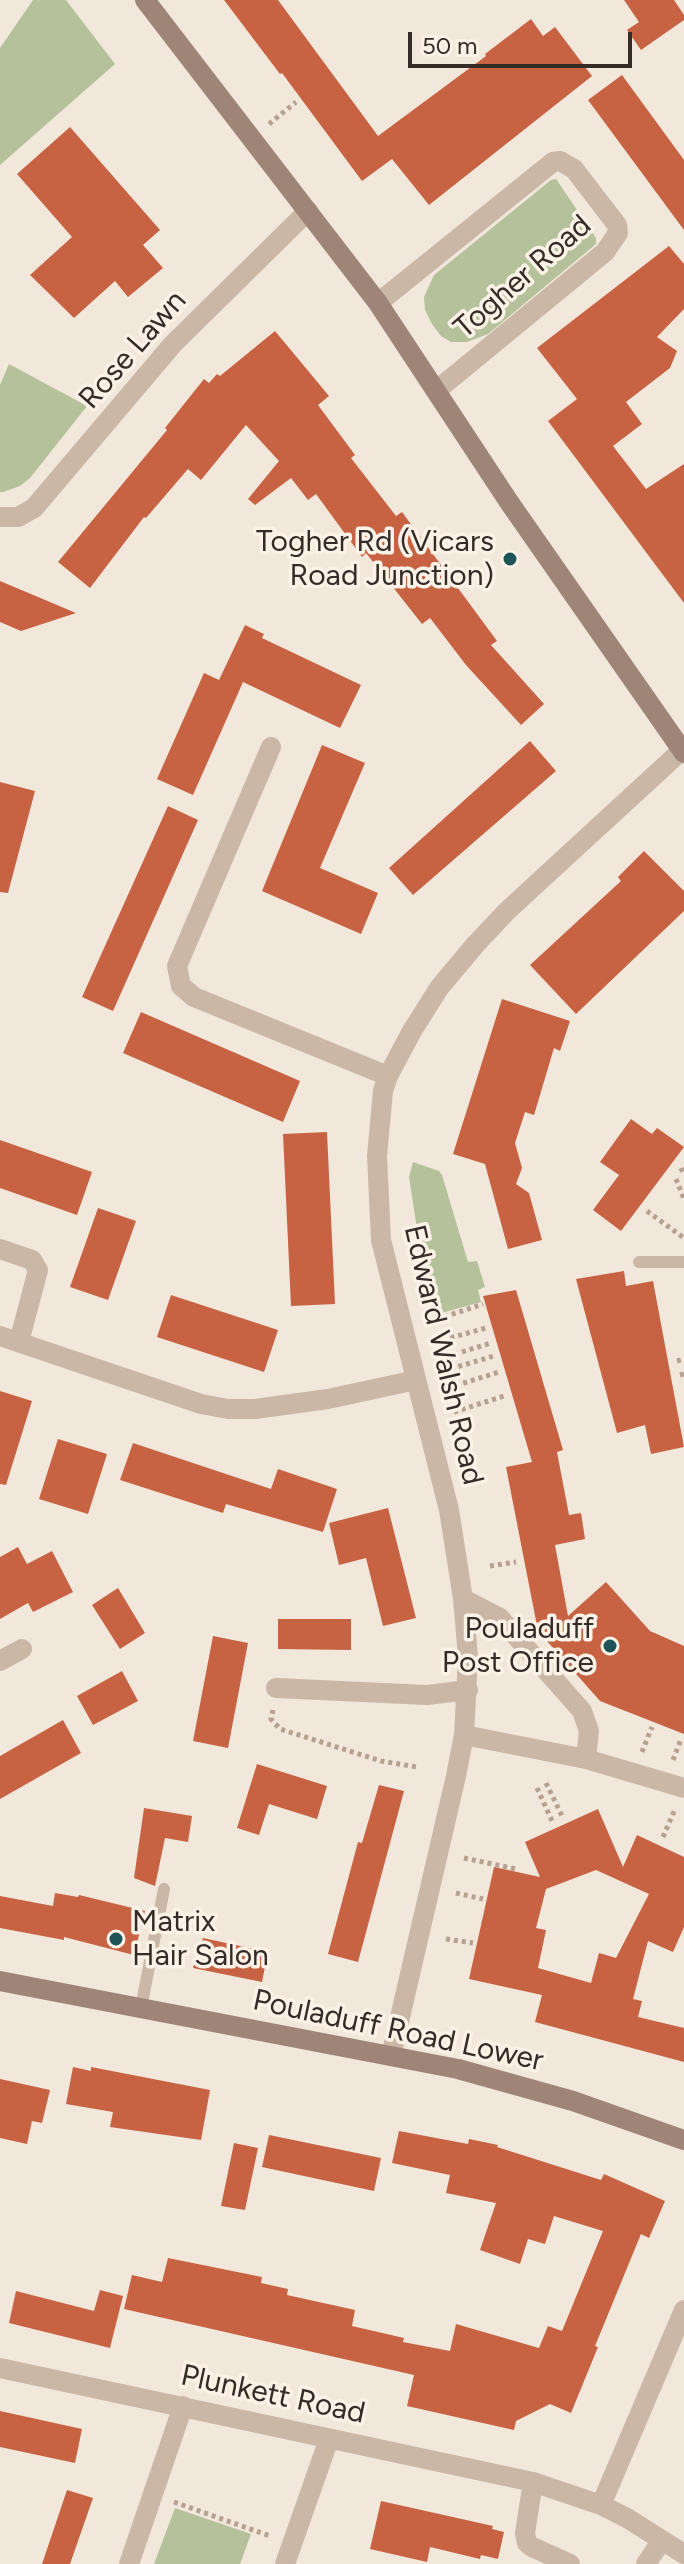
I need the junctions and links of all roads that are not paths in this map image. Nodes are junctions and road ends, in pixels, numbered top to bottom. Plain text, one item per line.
1 (145, 0) edge
2 (308, 211) junction
3 (378, 303) junction
4 (437, 390) junction
5 (0, 517) edge
6 (271, 747) dead end
7 (683, 752) edge
8 (388, 1076) junction
9 (0, 1249) edge
10 (639, 1262) dead end
11 (684, 1262) edge
12 (10, 1339) edge
13 (416, 1380) junction
14 (463, 1599) junction
15 (22, 1649) dead end
16 (0, 1661) edge
17 (276, 1688) dead end
18 (468, 1690) junction
19 (464, 1735) junction
20 (586, 1759) junction
21 (681, 1795) edge
22 (164, 1889) dead end
23 (0, 1981) edge
24 (141, 2008) junction
25 (391, 2056) junction
26 (684, 2140) edge
27 (684, 2310) edge
28 (0, 2368) edge
29 (183, 2406) junction
30 (329, 2439) junction
31 (533, 2482) junction
32 (601, 2505) junction
33 (662, 2540) junction
34 (684, 2554) edge
35 (129, 2564) edge
36 (285, 2564) edge
37 (570, 2564) edge
38 (646, 2564) edge

1 - 2 street
2 - 3 street
2 - 5 street, Rose Lawn
3 - 4 street
3 - 4 street, Togher Road
4 - 7 street
6 - 8 street
7 - 8 street, Edward Walsh Road
8 - 13 street, Edward Walsh Road
9 - 12 street
10 - 11 lane
12 - 13 street
13 - 14 street, Edward Walsh Road
14 - 18 street, Edward Walsh Road
14 - 20 street
15 - 16 street
17 - 18 street
18 - 19 street, Edward Walsh Road
19 - 20 street
19 - 25 street, Edward Walsh Road
20 - 21 street
22 - 24 lane
23 - 24 street, Pouladuff Road Lower
24 - 25 street, Pouladuff Road Lower
25 - 26 street, Pouladuff Road Lower
27 - 32 street
28 - 29 street, Plunkett Road
29 - 30 street, Plunkett Road
29 - 35 street
30 - 31 street, Plunkett Road
30 - 36 street
31 - 32 street, Plunkett Road
31 - 37 street
32 - 33 street, Plunkett Road
33 - 34 street, Plunkett Road
33 - 38 street

